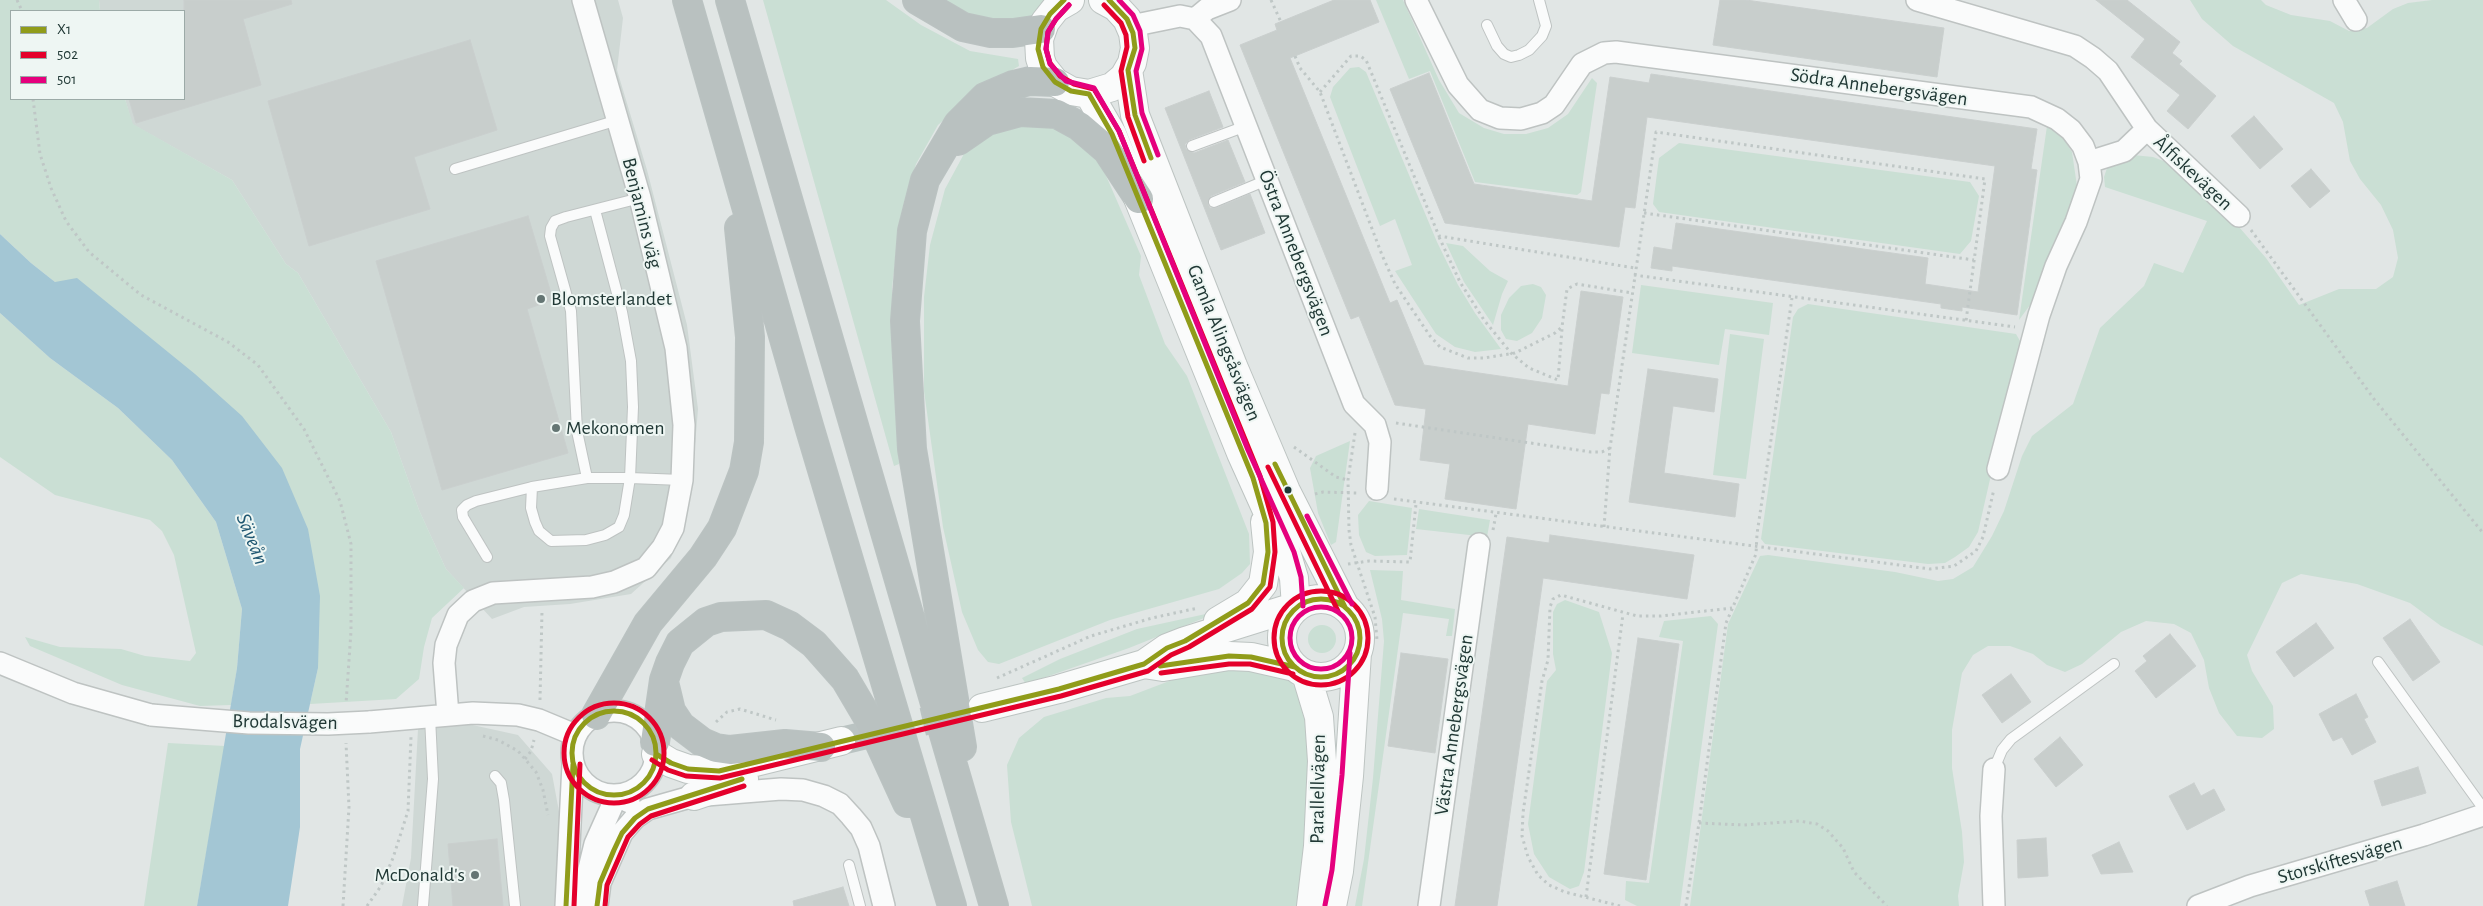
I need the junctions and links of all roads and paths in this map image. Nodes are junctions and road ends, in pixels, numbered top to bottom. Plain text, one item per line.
1 (583, 0) edge
2 (687, 0) edge
3 (730, 0) edge
4 (917, 0) edge
5 (1230, 0) edge
6 (1272, 0) edge
7 (1416, 0) edge
8 (1539, 0) edge
9 (1917, 0) edge
10 (2344, 0) edge
11 (1066, 1) edge
12 (1107, 1) edge
13 (1196, 19) junction
14 (2356, 20) dead end
15 (1281, 22) dead end
16 (1487, 25) dead end
17 (1131, 26) junction
18 (1041, 29) junction
19 (1295, 56) dead end
20 (1128, 70) junction
21 (1055, 82) junction
22 (1320, 92) junction
23 (1089, 94) junction
24 (33, 100) edge
25 (618, 120) junction
26 (1246, 126) junction
27 (2147, 129) junction
28 (945, 145) junction
29 (1192, 146) dead end
30 (732, 157) junction
31 (2089, 162) junction
32 (455, 169) dead end
33 (1267, 180) junction
34 (640, 198) junction
35 (1139, 199) junction
36 (1214, 202) dead end
37 (594, 210) junction
38 (1644, 214) junction
39 (2238, 216) joint
40 (1438, 236) junction
41 (1974, 260) junction
42 (1635, 268) junction
43 (1634, 275) junction
44 (1632, 292) junction
45 (1792, 298) junction
46 (1966, 320) junction
47 (1562, 327) junction
48 (2036, 330) junction
49 (1511, 353) junction
50 (1359, 409) junction
51 (1375, 425) junction
52 (1610, 448) junction
53 (1998, 469) joint
54 (588, 478) junction
55 (630, 478) junction
56 (1253, 478) junction
57 (682, 480) junction
58 (532, 487) junction
59 (1347, 492) junction
60 (1378, 494) junction
61 (1309, 495) dead end
62 (1416, 504) junction
63 (1496, 514) junction
64 (1604, 527) junction
65 (2483, 533) edge
66 (1486, 537) joint
67 (1756, 548) junction
68 (487, 557) dead end
69 (542, 590) junction
70 (1207, 606) dead end
71 (1345, 606) junction
72 (1732, 608) junction
73 (1294, 609) junction
74 (1624, 614) junction
75 (1185, 641) junction
76 (1357, 654) junction
77 (2378, 662) dead end
78 (0, 663) edge
79 (1144, 664) junction
80 (2114, 664) dead end
81 (1300, 671) junction
82 (664, 680) junction
83 (992, 680) dead end
84 (982, 708) tunnel mouth
85 (346, 710) dead end
86 (596, 715) junction
87 (539, 720) junction
88 (436, 722) junction
89 (575, 735) junction
90 (346, 736) dead end
91 (482, 736) dead end
92 (831, 744) junction
93 (655, 748) junction
94 (525, 759) junction
95 (573, 764) junction
96 (1994, 769) joint
97 (495, 776) dead end
98 (617, 796) junction
99 (694, 796) junction
100 (2483, 808) edge
101 (648, 809) junction
102 (2483, 815) edge
103 (548, 820) dead end
104 (1699, 823) junction
105 (975, 841) junction
106 (848, 865) dead end
107 (949, 896) edge
108 (1586, 897) junction
109 (343, 906) edge
110 (367, 906) edge
111 (423, 906) edge
112 (515, 906) edge
113 (566, 906) edge
114 (580, 906) edge
115 (597, 906) edge
116 (860, 906) edge
117 (884, 906) edge
118 (994, 906) edge
119 (1311, 906) edge
120 (1332, 906) edge
121 (1429, 906) edge
122 (1620, 906) edge
123 (1686, 906) edge
124 (1887, 906) edge
125 (1994, 906) edge
126 (2198, 906) edge

1 - 25 street, Benjamins väg
2 - 30 highway
3 - 105 highway
4 - 18 highway
5 - 13 street
6 - 15 path
7 - 31 street, Södra Annebergsvägen
8 - 16 lane
9 - 27 street, Ålfiskevägen
10 - 14 street
11 - 18 street
12 - 17 street
13 - 17 street
13 - 26 street, Östra Annebergsvägen
17 - 20 street
18 - 21 street
19 - 22 path
20 - 23 street
20 - 71 street, Gamla Alingsåsvägen
21 - 23 street
21 - 28 highway
22 - 40 path
22 - 49 path
23 - 35 street, Gamla Alingsåsvägen
24 - 85 path
25 - 32 lane
25 - 34 street, Benjamins väg
26 - 29 lane
26 - 33 street, Östra Annebergsvägen
27 - 31 street, Ålfiskevägen
27 - 39 street, Ålfiskevägen
28 - 35 highway
28 - 105 highway
30 - 86 highway
30 - 107 highway
31 - 48 street, Södra Annebergsvägen
33 - 36 lane
33 - 50 street, Östra Annebergsvägen
34 - 37 lane
34 - 57 street, Benjamins väg
35 - 56 street, Gamla Alingsåsvägen
37 - 54 lane
37 - 55 lane
38 - 41 path
38 - 41 path
38 - 42 path
39 - 65 path
40 - 42 path
40 - 49 path
41 - 46 path
42 - 43 path
43 - 44 path
43 - 45 path
44 - 47 path
44 - 52 path
45 - 46 path
45 - 67 path
46 - 48 path
47 - 49 path
47 - 49 path
48 - 53 street, Södra Annebergsvägen
50 - 51 street, Östra Annebergsvägen
50 - 59 path
51 - 52 path
51 - 60 street
52 - 64 path
53 - 67 path
54 - 55 lane
54 - 58 lane
55 - 57 lane
55 - 58 lane
56 - 73 street, Gamla Alingsåsvägen
56 - 75 street
57 - 69 street, Benjamins väg
58 - 68 lane
59 - 60 path
59 - 61 path
59 - 62 path
60 - 62 path
62 - 63 path
63 - 64 path
63 - 66 path
64 - 67 path
66 - 121 street, Västra Annebergsvägen
67 - 72 path
69 - 87 path
69 - 88 street, Benjamins väg
70 - 83 path
71 - 73 street
71 - 76 street
72 - 74 path
72 - 104 path
73 - 75 street
73 - 81 street
74 - 108 path
74 - 108 path
75 - 79 street
76 - 81 street
76 - 120 street, Parallellvägen
77 - 100 lane
78 - 88 street, Brodalsvägen, bridge
79 - 81 street
79 - 84 street
80 - 96 lane
81 - 119 street, Parallellvägen
82 - 92 highway
82 - 93 highway
82 - 107 highway
86 - 89 street
86 - 93 street
87 - 88 street, Brodalsvägen
87 - 89 street, Brodalsvägen
87 - 94 path
88 - 110 path
88 - 111 lane
89 - 95 street
90 - 109 path
91 - 94 path
92 - 93 street
92 - 99 street
93 - 98 street
94 - 103 path
95 - 98 street
95 - 113 street
96 - 125 street
97 - 112 lane
98 - 101 street
98 - 114 street
99 - 101 street
99 - 117 street
101 - 115 street
102 - 126 street, Storskiftesvägen
104 - 123 path
104 - 124 path
105 - 118 highway
106 - 116 lane
108 - 122 path

